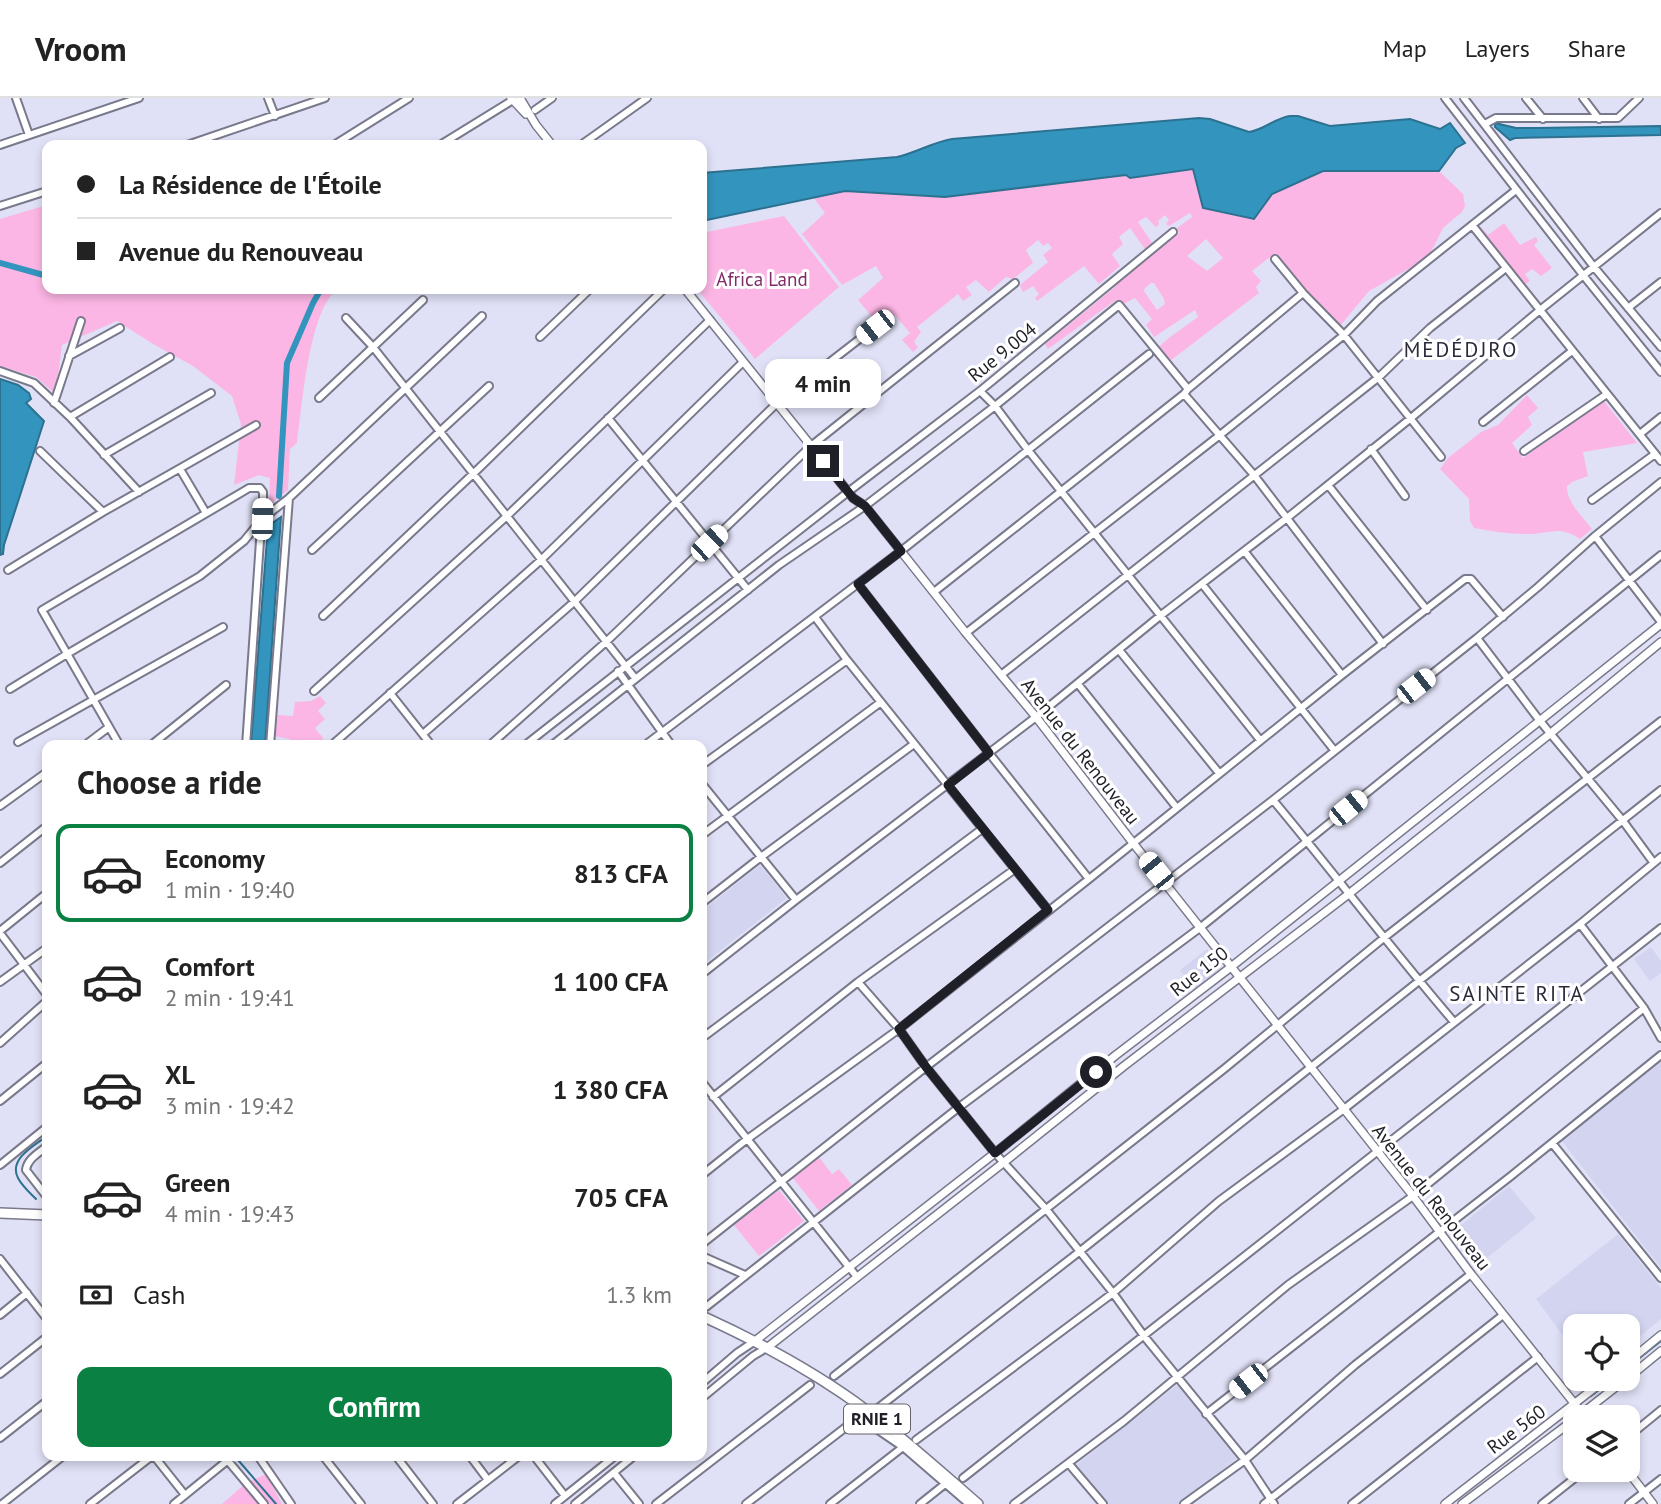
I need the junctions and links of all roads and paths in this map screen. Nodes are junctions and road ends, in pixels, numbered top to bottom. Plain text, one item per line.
1 (16, 98) edge
2 (139, 98) edge
3 (268, 98) edge
4 (325, 98) edge
5 (409, 98) edge
6 (552, 98) edge
7 (647, 98) edge
8 (1445, 98) edge
9 (1464, 98) edge
10 (1526, 98) edge
11 (1583, 98) edge
12 (1639, 98) edge
13 (515, 99) edge
14 (534, 110) dead end
15 (275, 116) junction
16 (1543, 119) junction
17 (1599, 119) junction
18 (1485, 124) junction
19 (29, 135) junction
20 (202, 140) edge
21 (342, 140) edge
22 (448, 140) edge
23 (548, 140) edge
24 (588, 140) edge
25 (0, 145) edge
26 (1516, 190) junction
27 (42, 193) edge
28 (0, 206) edge
29 (1661, 213) edge
30 (1472, 225) junction
31 (1173, 232) dead end
32 (1275, 259) dead end
33 (1594, 267) junction
34 (1506, 268) junction
35 (1583, 275) junction
36 (1661, 282) edge
37 (1015, 283) dead end
38 (1303, 293) junction
39 (585, 294) edge
40 (659, 294) edge
41 (689, 294) edge
42 (423, 300) dead end
43 (1628, 308) junction
44 (1540, 310) junction
45 (482, 316) dead end
46 (346, 318) dead end
47 (710, 320) junction
48 (80, 321) dead end
49 (875, 327) dead end
50 (120, 328) dead end
51 (1344, 335) junction
52 (540, 337) dead end
53 (373, 347) junction
54 (1661, 347) edge
55 (1572, 351) junction
56 (1149, 354) dead end
57 (69, 356) junction
58 (170, 357) dead end
59 (743, 362) junction
60 (0, 371) edge
61 (1661, 372) edge
62 (1378, 377) junction
63 (489, 386) dead end
64 (406, 388) junction
65 (980, 391) junction
66 (1186, 392) junction
67 (211, 393) dead end
68 (1607, 394) junction
69 (319, 398) dead end
70 (54, 403) junction
71 (777, 404) junction
72 (995, 405) junction
73 (70, 416) junction
74 (1661, 417) edge
75 (608, 418) junction
76 (1411, 418) junction
77 (1483, 422) dead end
78 (256, 425) dead end
79 (440, 431) junction
80 (1640, 434) junction
81 (1220, 435) junction
82 (811, 446) junction
83 (1371, 449) junction
84 (1028, 450) junction
85 (40, 451) dead end
86 (1524, 451) dead end
87 (1655, 454) junction
88 (104, 455) junction
89 (1441, 457) dead end
90 (643, 460) junction
91 (1661, 461) edge
92 (180, 469) junction
93 (474, 474) junction
94 (1254, 475) junction
95 (1661, 482) edge
96 (1328, 485) junction
97 (139, 492) junction
98 (1062, 492) junction
99 (851, 495) junction
100 (1405, 496) dead end
101 (289, 498) junction
102 (1592, 500) dead end
103 (675, 501) junction
104 (865, 506) junction
105 (103, 512) junction
106 (206, 513) junction
107 (507, 516) junction
108 (1287, 518) junction
109 (262, 519) junction
110 (1094, 533) junction
111 (1595, 536) junction
112 (709, 543) junction
113 (312, 550) dead end
114 (901, 551) junction
115 (1245, 552) junction
116 (1661, 555) edge
117 (541, 559) junction
118 (8, 570) dead end
119 (1128, 576) junction
120 (738, 577) junction
121 (1630, 580) junction
122 (858, 584) junction
123 (1202, 584) junction
124 (748, 590) junction
125 (934, 592) junction
126 (575, 601) junction
127 (1427, 610) junction
128 (323, 616) dead end
129 (1160, 616) junction
130 (815, 617) junction
131 (1503, 617) junction
132 (1661, 623) edge
133 (223, 627) dead end
134 (966, 634) junction
135 (1477, 638) junction
136 (607, 641) junction
137 (1661, 642) edge
138 (1383, 643) junction
139 (1119, 650) junction
140 (67, 654) junction
141 (847, 660) junction
142 (625, 666) junction
143 (618, 671) junction
144 (1342, 674) junction
145 (1001, 675) junction
146 (635, 678) junction
147 (1508, 678) junction
148 (628, 684) junction
149 (1078, 684) junction
150 (226, 685) dead end
151 (10, 689) dead end
152 (314, 691) dead end
153 (390, 693) junction
154 (93, 699) junction
155 (881, 702) junction
156 (1301, 707) junction
157 (1036, 717) junction
158 (1540, 721) junction
159 (1661, 721) edge
160 (109, 727) junction
161 (662, 732) junction
162 (1551, 733) junction
163 (423, 734) junction
164 (91, 740) edge
165 (117, 740) edge
166 (157, 740) edge
167 (246, 740) edge
168 (270, 740) edge
169 (337, 740) edge
170 (428, 740) edge
171 (496, 740) edge
172 (532, 740) edge
173 (558, 740) edge
174 (652, 740) edge
175 (668, 740) edge
176 (1260, 740) junction
177 (18, 742) dead end
178 (914, 744) junction
179 (1334, 750) junction
180 (989, 753) junction
181 (707, 761) edge
182 (1219, 773) junction
183 (42, 776) edge
184 (1587, 778) junction
185 (948, 785) junction
186 (707, 790) edge
187 (1661, 790) edge
188 (1273, 800) junction
189 (0, 806) edge
190 (1177, 808) junction
191 (727, 815) junction
192 (1623, 821) junction
193 (982, 829) junction
194 (42, 830) edge
195 (707, 831) edge
196 (1308, 841) junction
197 (1133, 843) junction
198 (761, 857) junction
199 (1661, 857) edge
200 (1654, 862) junction
201 (0, 863) edge
202 (1015, 869) junction
203 (1089, 878) junction
204 (1339, 881) junction
205 (1166, 883) junction
206 (1350, 893) junction
207 (42, 897) edge
208 (707, 899) edge
209 (796, 900) junction
210 (1048, 910) junction
211 (1580, 923) junction
212 (1201, 927) junction
213 (1658, 930) edge
214 (0, 932) edge
215 (1385, 937) junction
216 (1661, 940) edge
217 (42, 952) edge
218 (25, 966) junction
219 (1231, 967) junction
220 (1612, 967) junction
221 (707, 970) edge
222 (1239, 977) junction
223 (1419, 981) junction
224 (0, 982) edge
225 (858, 982) junction
226 (42, 988) edge
227 (42, 1006) edge
228 (1644, 1008) junction
229 (1454, 1022) junction
230 (1278, 1025) junction
231 (899, 1029) junction
232 (707, 1034) edge
233 (1661, 1038) edge
234 (0, 1042) edge
235 (1116, 1055) junction
236 (1661, 1055) edge
237 (1124, 1066) junction
238 (42, 1067) edge
239 (926, 1067) junction
240 (1310, 1067) junction
241 (707, 1089) edge
242 (713, 1097) junction
243 (0, 1101) edge
244 (958, 1108) junction
245 (1344, 1109) junction
246 (42, 1131) edge
247 (746, 1140) junction
248 (1552, 1143) junction
249 (42, 1150) edge
250 (1378, 1152) junction
251 (995, 1153) junction
252 (1003, 1163) junction
253 (0, 1165) edge
254 (707, 1169) edge
255 (780, 1182) junction
256 (42, 1191) edge
257 (1413, 1195) junction
258 (1046, 1209) junction
259 (0, 1213) edge
260 (42, 1214) edge
261 (813, 1223) junction
262 (1440, 1231) junction
263 (707, 1240) edge
264 (1079, 1252) junction
265 (707, 1258) edge
266 (0, 1259) edge
267 (849, 1268) junction
268 (1471, 1274) junction
269 (745, 1275) junction
270 (857, 1278) junction
271 (1661, 1278) edge
272 (27, 1293) junction
273 (1113, 1293) junction
274 (707, 1308) edge
275 (42, 1312) edge
276 (707, 1313) edge
277 (0, 1315) edge
278 (1503, 1315) junction
279 (1661, 1335) edge
280 (1144, 1336) junction
281 (42, 1341) edge
282 (755, 1341) junction
283 (768, 1347) junction
284 (1661, 1351) edge
285 (1640, 1352) edge
286 (1538, 1357) junction
287 (1640, 1368) edge
288 (0, 1374) edge
289 (834, 1376) dead end
290 (1178, 1377) junction
291 (707, 1379) edge
292 (810, 1385) dead end
293 (1591, 1391) edge
294 (1611, 1391) edge
295 (707, 1394) edge
296 (1575, 1404) junction
297 (42, 1405) edge
298 (1594, 1405) edge
299 (878, 1408) dead end
300 (1661, 1410) edge
301 (1206, 1414) junction
302 (1640, 1427) edge
303 (1563, 1430) edge
304 (0, 1438) edge
305 (916, 1440) dead end
306 (903, 1447) junction
307 (1245, 1460) junction
308 (57, 1461) edge
309 (146, 1461) edge
310 (157, 1461) edge
311 (223, 1461) edge
312 (231, 1461) edge
313 (261, 1461) edge
314 (327, 1461) edge
315 (400, 1461) edge
316 (474, 1461) edge
317 (513, 1461) edge
318 (538, 1461) edge
319 (609, 1461) edge
320 (628, 1461) edge
321 (1069, 1464) junction
322 (614, 1473) junction
323 (963, 1478) dead end
324 (1661, 1479) edge
325 (488, 1480) junction
326 (1570, 1482) edge
327 (1635, 1482) edge
328 (945, 1484) junction
329 (1644, 1493) junction
330 (185, 1495) junction
331 (1456, 1495) junction
332 (565, 1496) junction
333 (1273, 1501) edge
334 (2, 1504) edge
335 (90, 1504) edge
336 (174, 1504) edge
337 (264, 1504) edge
338 (291, 1504) edge
339 (361, 1504) edge
340 (433, 1504) edge
341 (457, 1504) edge
342 (555, 1504) edge
343 (575, 1504) edge
344 (639, 1504) edge
345 (656, 1504) edge
346 (746, 1504) edge
347 (830, 1504) edge
348 (920, 1504) edge
349 (969, 1504) edge
350 (978, 1504) edge
351 (1014, 1504) edge
352 (1102, 1504) edge
353 (1184, 1504) edge
354 (1264, 1504) edge
355 (1352, 1504) edge
356 (1445, 1504) edge
357 (1463, 1504) edge
358 (1542, 1504) edge
359 (1629, 1504) edge
360 (1653, 1504) edge

1 - 19 street
2 - 19 street
3 - 15 street
4 - 15 street
5 - 21 street
6 - 14 street
7 - 24 street
8 - 26 street
9 - 18 street
10 - 16 street
11 - 17 street
12 - 17 street
13 - 22 street
13 - 23 main road
15 - 20 street
16 - 17 street
16 - 18 street
18 - 33 street
19 - 25 street
26 - 30 street
26 - 35 street
27 - 28 street
29 - 33 street
30 - 34 street
30 - 51 street
31 - 65 street, Rue 9.004
32 - 38 street
33 - 35 street
33 - 43 street
34 - 44 street
34 - 62 street
35 - 44 street
35 - 61 street
36 - 43 street
37 - 82 street
38 - 51 street
38 - 66 street
39 - 52 street
40 - 93 street
41 - 47 main road, Avenue du Renouveau
42 - 53 street
43 - 54 street
44 - 55 street
44 - 76 street
45 - 64 street
46 - 53 street
47 - 59 main road, Avenue du Renouveau
47 - 75 street
48 - 57 street
49 - 71 street
50 - 57 street
51 - 62 street
51 - 81 street
53 - 64 street
53 - 69 street
55 - 68 street
55 - 77 street
56 - 84 street
57 - 70 street
58 - 73 street
59 - 71 main road, Avenue du Renouveau
59 - 90 street
60 - 70 street
62 - 76 street
62 - 94 street
63 - 79 street
64 - 79 street
64 - 101 street
65 - 72 street
65 - 99 street, Rue 9.004
66 - 72 street, Rue 9.004
66 - 81 street
66 - 98 street
67 - 88 street
68 - 80 street
68 - 86 street
70 - 73 street
71 - 82 main road, Avenue du Renouveau
71 - 103 street
72 - 84 street
72 - 104 street, Rue 9.004
73 - 88 street
74 - 80 street
75 - 90 street
75 - 107 street
76 - 83 street
76 - 89 street
78 - 92 street
79 - 93 street
79 - 113 street
80 - 87 street
81 - 94 street
81 - 110 street
82 - 99 main road, Avenue du Renouveau
82 - 112 street
83 - 96 street
83 - 100 street
84 - 98 street
84 - 114 street
85 - 105 street
87 - 91 street
87 - 102 street
88 - 97 street
90 - 103 street
90 - 117 street
92 - 97 street
92 - 106 street
93 - 107 street
93 - 128 street
94 - 108 street
94 - 119 street
95 - 111 street
96 - 108 street
96 - 127 street
97 - 105 street
98 - 110 street
98 - 125 street
99 - 104 main road, Avenue du Renouveau
99 - 120 street, Rue 9.004
101 - 109 street
101 - 168 street
103 - 112 street
103 - 126 street
104 - 114 main road, Avenue du Renouveau
104 - 124 street, Rue 9.004
105 - 118 street
106 - 109 street
106 - 140 street
107 - 117 street
107 - 152 street
108 - 115 street
108 - 138 street
109 - 140 street
109 - 167 street
110 - 119 street
110 - 134 street
111 - 121 street
111 - 131 street
112 - 120 street
112 - 136 street
114 - 122 street
114 - 125 main road, Avenue du Renouveau
115 - 123 street
115 - 144 street
116 - 121 street
117 - 126 street
117 - 153 street
119 - 129 street
119 - 145 street
120 - 124 street
120 - 142 street, Rue 9.004
121 - 132 street
121 - 147 street
122 - 130 street
122 - 180 street
123 - 129 street
123 - 156 street
124 - 146 street, Rue 9.004
125 - 134 main road, Avenue du Renouveau
126 - 136 street
126 - 163 street
127 - 131 street
127 - 138 street
129 - 139 street
129 - 176 street
130 - 141 street
130 - 161 street
131 - 135 street
132 - 158 main road, Rue 150
133 - 154 street
134 - 145 main road, Avenue du Renouveau
135 - 147 street
135 - 179 street
136 - 142 street
136 - 171 street
137 - 162 main road, Rue 150
138 - 144 street
139 - 149 street
139 - 182 street
140 - 151 street
140 - 154 street
141 - 155 street
141 - 181 street
142 - 143 street, Rue 9.004
142 - 146 street
143 - 148 street
143 - 172 street, Rue 9.004
144 - 156 street
145 - 157 main road, Avenue du Renouveau
146 - 148 street, Rue 9.004
147 - 158 street
147 - 196 street
148 - 161 street
148 - 173 street, Rue 9.004
149 - 157 street
149 - 190 street
150 - 166 street
153 - 163 street
153 - 169 street
154 - 160 street
154 - 177 street
155 - 178 street
155 - 191 street
156 - 176 street
156 - 179 street
157 - 180 street
157 - 197 main road, Avenue du Renouveau
158 - 162 street
158 - 204 main road, Rue 150
159 - 184 street
160 - 164 street
160 - 165 street
161 - 174 street
161 - 175 street
162 - 184 street
162 - 206 main road, Rue 150
163 - 170 street
176 - 182 street
178 - 185 street
178 - 198 street
179 - 188 street
180 - 185 street
180 - 203 street
182 - 190 street
183 - 189 street
184 - 192 street
184 - 215 street
185 - 193 street
185 - 209 street
186 - 191 street
187 - 192 street
188 - 196 street
188 - 205 street
190 - 197 street
191 - 195 street
191 - 198 street
192 - 200 street
192 - 223 street
193 - 202 street
193 - 232 street
194 - 201 street
196 - 204 street
196 - 212 street
197 - 203 street
197 - 205 main road, Avenue du Renouveau
198 - 208 street
198 - 209 street
199 - 200 street
200 - 211 street
202 - 210 street
202 - 225 street
203 - 210 street
204 - 206 street
204 - 219 main road, Rue 150
205 - 212 main road, Avenue du Renouveau
205 - 239 street
206 - 215 street
206 - 222 main road, Rue 150
207 - 214 street
209 - 221 street
210 - 231 street
211 - 220 street
211 - 229 street
212 - 219 main road, Avenue du Renouveau
212 - 244 street
213 - 216 street
213 - 220 street
214 - 218 street
215 - 223 street
215 - 230 street
217 - 218 street
218 - 224 street
218 - 226 street
219 - 222 main road, Avenue du Renouveau
219 - 235 main road, Rue 150
220 - 228 street
220 - 250 street
222 - 230 main road, Avenue du Renouveau
222 - 237 main road, Rue 150
223 - 229 street
223 - 240 street
225 - 231 street
225 - 242 street
227 - 234 street
228 - 233 street
228 - 257 street
229 - 245 street
230 - 240 main road, Avenue du Renouveau
230 - 258 street
231 - 239 street
231 - 247 street
235 - 237 main road
235 - 251 main road, Rue 150
236 - 248 street
237 - 252 main road, Rue 150
238 - 243 street
239 - 244 street
239 - 255 street
240 - 245 main road, Avenue du Renouveau
240 - 264 street
241 - 242 street
242 - 247 street
244 - 251 street
244 - 261 street
245 - 250 main road, Avenue du Renouveau
245 - 273 street
246 - 253 street
247 - 254 street
247 - 255 street
248 - 262 street
248 - 271 street
249 - 256 street
250 - 257 main road, Avenue du Renouveau
250 - 280 street
251 - 252 street
251 - 267 main road, Rue 150
252 - 258 street
252 - 270 main road, Rue 150
255 - 261 street
255 - 263 street
257 - 262 main road, Avenue du Renouveau
257 - 290 street
258 - 264 street
258 - 289 street
259 - 260 highway
261 - 267 street
261 - 269 street
262 - 268 main road, Avenue du Renouveau
262 - 301 street
264 - 273 street
264 - 299 street
265 - 269 street
266 - 272 street
267 - 270 street
267 - 282 main road, Rue 150
268 - 278 main road, Avenue du Renouveau
268 - 307 street
269 - 274 street
270 - 283 main road, Rue 150
272 - 275 street
272 - 277 street
273 - 280 street
273 - 305 street
276 - 282 highway, RNIE 1
278 - 286 main road, Avenue du Renouveau
278 - 333 street
279 - 285 main road
280 - 290 street
280 - 323 street
281 - 288 street
282 - 283 highway, RNIE 1
282 - 291 street
283 - 295 street
283 - 350 highway, RNIE 1
284 - 287 main road, Rue 560
286 - 296 main road, Avenue du Renouveau
286 - 355 street
290 - 301 street
290 - 321 street
292 - 345 street
293 - 296 main road, Rue 560
294 - 298 main road, Rue 560
296 - 331 main road, Rue 560
297 - 304 street
300 - 302 street
301 - 307 street
303 - 357 main road, Rue 560
306 - 328 street
306 - 346 street
306 - 347 street
307 - 333 street
307 - 353 street
308 - 334 street
309 - 335 street
310 - 330 street
311 - 330 street
312 - 337 street
313 - 338 street
314 - 339 street
315 - 340 street
316 - 325 street
317 - 325 street
318 - 332 street
319 - 332 street
320 - 322 street
321 - 351 street
321 - 352 street
322 - 343 street
322 - 344 street
324 - 329 street
325 - 341 street
326 - 358 street
327 - 329 main road
328 - 348 street
328 - 349 street
329 - 359 street
329 - 360 main road
330 - 336 street
331 - 356 main road, Rue 560
331 - 357 street
332 - 342 street
333 - 354 street

